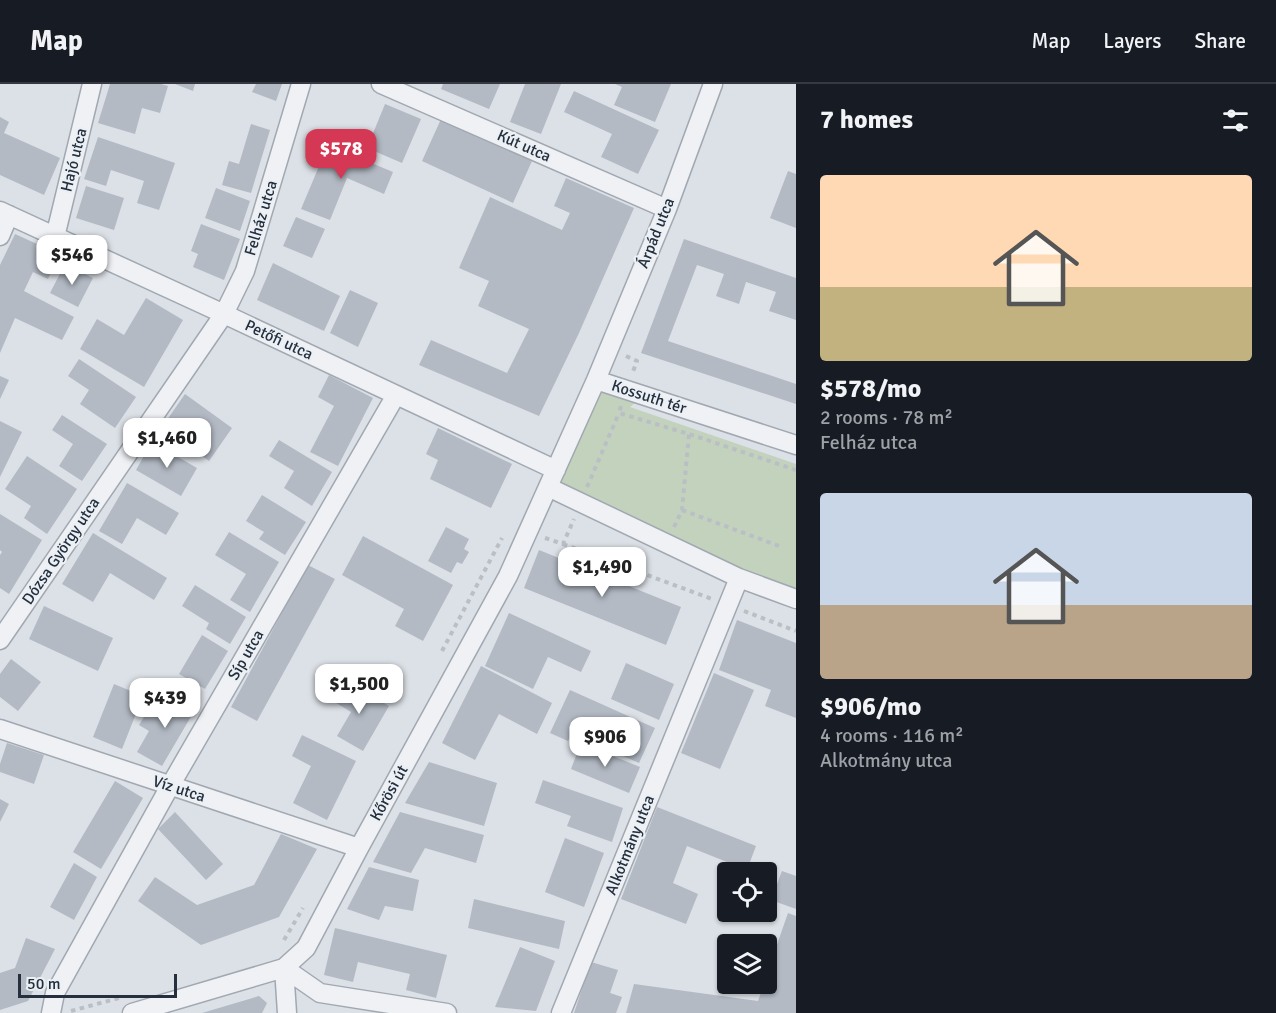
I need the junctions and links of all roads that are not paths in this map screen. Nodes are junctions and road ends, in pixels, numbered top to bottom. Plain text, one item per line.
1 (92, 84) edge
2 (301, 84) edge
3 (381, 84) edge
4 (713, 84) edge
5 (667, 209) junction
6 (4, 213) edge
7 (0, 236) edge
8 (56, 237) junction
9 (224, 314) junction
10 (596, 380) junction
11 (396, 395) junction
12 (796, 445) edge
13 (556, 470) junction
14 (548, 487) junction
15 (740, 578) junction
16 (796, 599) edge
17 (0, 640) edge
18 (0, 729) edge
19 (170, 786) junction
20 (359, 848) junction
21 (284, 968) junction
22 (51, 1013) edge
23 (132, 1013) edge
24 (287, 1013) edge
25 (447, 1013) edge
26 (561, 1013) edge

1 - 8 street, Hajó utca
2 - 9 street, Felház utca
3 - 5 street, Kút utca
4 - 5 street, Árpád utca
5 - 10 street, Árpád utca
6 - 7 street
6 - 8 street, Petőfi utca
8 - 9 street, Petőfi utca
9 - 11 street, Petőfi utca
9 - 17 street, Dózsa György utca
10 - 12 street, Kossuth tér
10 - 13 street, Kossuth tér
11 - 13 street, Petőfi utca
11 - 19 street, Síp utca
13 - 14 street, Kőrösi út
14 - 15 street
14 - 20 street, Kőrösi út
15 - 16 street
15 - 26 street, Alkotmány utca
18 - 19 street, Víz utca
19 - 20 street, Víz utca
19 - 22 street, Síp utca
20 - 21 street, Kőrösi út
21 - 23 street, Kőrösi út
21 - 24 street
21 - 25 street

